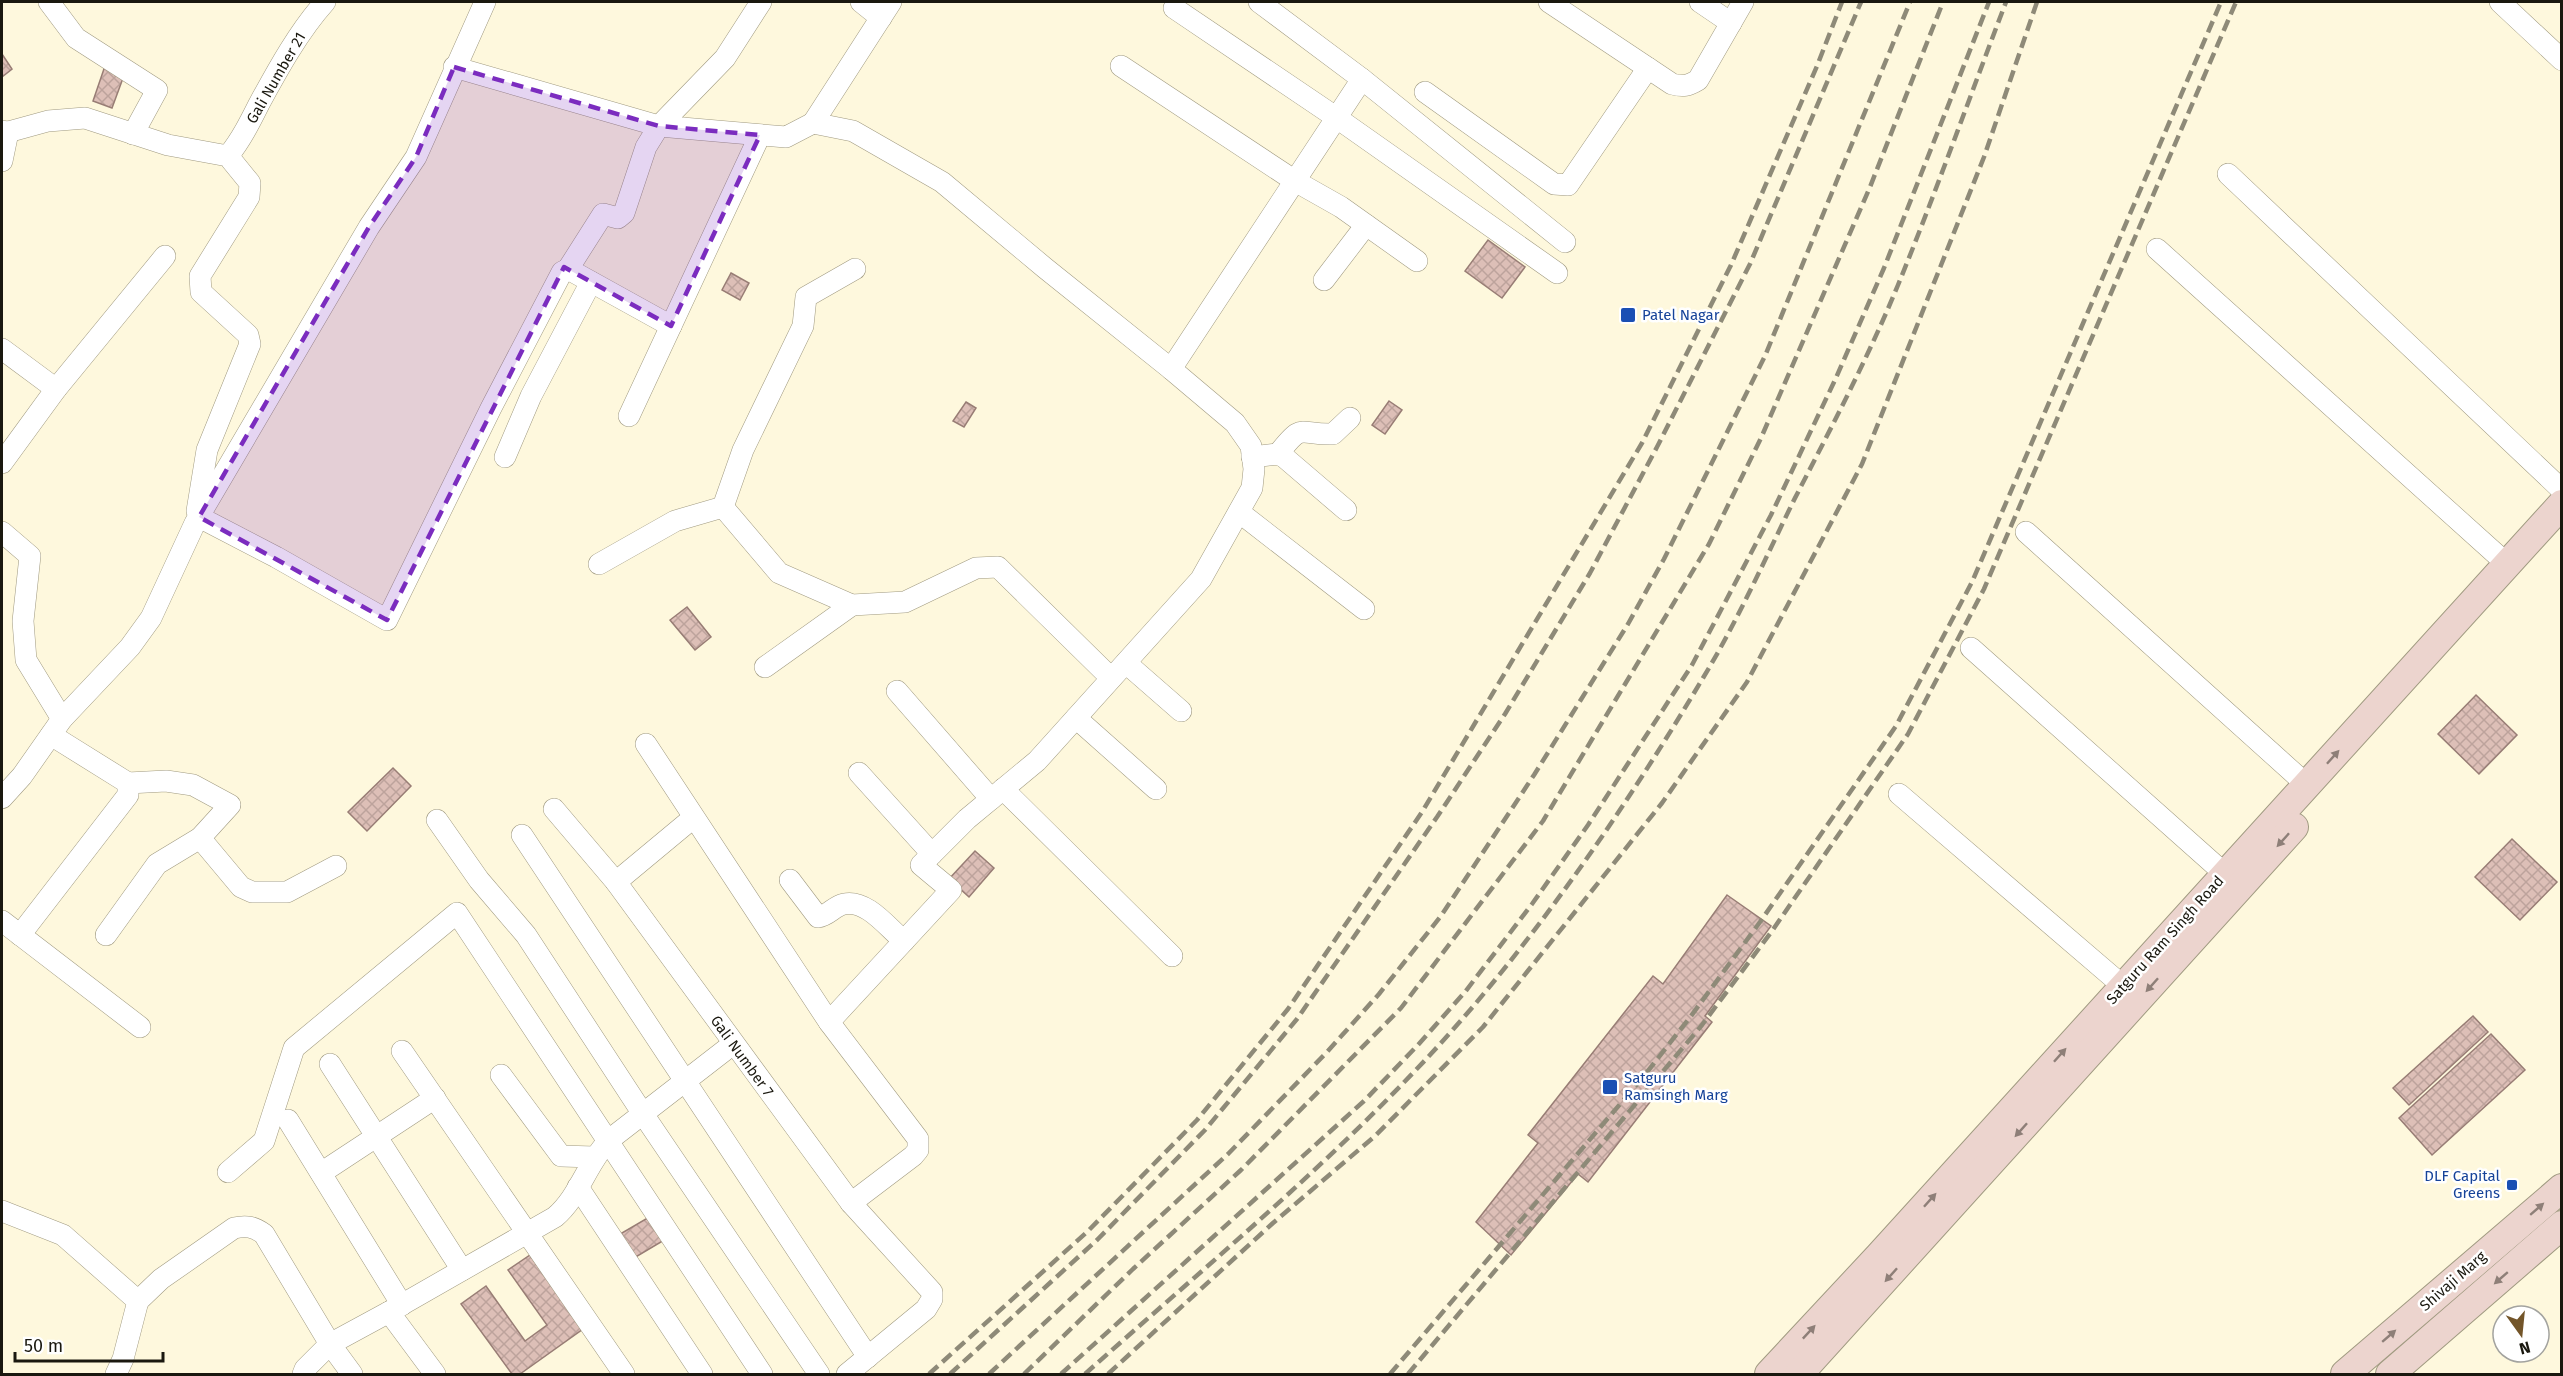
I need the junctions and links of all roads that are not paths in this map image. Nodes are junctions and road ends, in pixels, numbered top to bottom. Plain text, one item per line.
1 (49, 2) edge
2 (325, 2) edge
3 (485, 2) edge
4 (761, 2) edge
5 (861, 2) edge
6 (1259, 2) edge
7 (1549, 2) edge
8 (1700, 2) edge
9 (1743, 2) edge
10 (2500, 2) edge
11 (1174, 8) dead end
12 (886, 10) edge
13 (1731, 23) junction
14 (2562, 60) edge
15 (1121, 66) dead end
16 (454, 67) junction
17 (1648, 68) junction
18 (1362, 79) junction
19 (1425, 92) dead end
20 (1337, 118) junction
21 (813, 123) junction
22 (659, 126) junction
23 (5, 132) edge
24 (133, 134) junction
25 (760, 135) junction
26 (228, 156) junction
27 (2, 161) edge
28 (2228, 174) dead end
29 (1295, 182) junction
30 (1366, 225) junction
31 (1565, 242) dead end
32 (2157, 249) dead end
33 (165, 256) dead end
34 (1417, 261) dead end
35 (855, 269) dead end
36 (568, 270) junction
37 (1557, 273) dead end
38 (1324, 280) dead end
39 (591, 282) junction
40 (671, 326) junction
41 (2, 349) edge
42 (1171, 369) junction
43 (56, 389) junction
44 (629, 416) dead end
45 (1350, 418) dead end
46 (1278, 454) junction
47 (505, 457) dead end
48 (1252, 457) junction
49 (2, 463) edge
50 (2562, 490) edge
51 (2562, 504) edge
52 (723, 507) junction
53 (1346, 510) dead end
54 (1239, 512) junction
55 (197, 520) junction
56 (2, 531) edge
57 (2026, 532) dead end
58 (2562, 532) edge
59 (599, 564) dead end
60 (2507, 564) junction
61 (852, 605) junction
62 (1364, 609) dead end
63 (1971, 648) dead end
64 (1126, 663) junction
65 (765, 667) dead end
66 (1111, 678) junction
67 (897, 691) dead end
68 (1180, 711) dead end
69 (1076, 718) junction
70 (57, 727) junction
71 (646, 744) dead end
72 (859, 773) dead end
73 (128, 783) junction
74 (2307, 784) junction
75 (1156, 789) dead end
76 (997, 794) junction
77 (1899, 794) dead end
78 (2, 798) edge
79 (554, 809) dead end
80 (693, 818) junction
81 (437, 820) dead end
82 (522, 835) dead end
83 (200, 838) junction
84 (932, 854) junction
85 (336, 866) dead end
86 (2225, 874) junction
87 (790, 880) dead end
88 (616, 882) junction
89 (2, 921) edge
90 (106, 934) dead end
91 (20, 935) junction
92 (904, 941) junction
93 (1172, 956) dead end
94 (2123, 986) junction
95 (829, 1022) junction
96 (140, 1027) dead end
97 (734, 1044) junction
98 (402, 1050) dead end
99 (330, 1064) dead end
100 (501, 1075) dead end
101 (685, 1081) junction
102 (435, 1098) junction
103 (643, 1114) junction
104 (288, 1120) dead end
105 (376, 1136) junction
106 (609, 1140) junction
107 (594, 1157) junction
108 (228, 1172) dead end
109 (321, 1173) junction
110 (578, 1187) junction
111 (2562, 1188) edge
112 (851, 1203) junction
113 (2, 1211) edge
114 (2562, 1226) edge
115 (527, 1233) junction
116 (462, 1270) junction
117 (138, 1301) junction
118 (396, 1309) junction
119 (330, 1344) junction
120 (868, 1357) junction
121 (116, 1374) edge
122 (303, 1374) edge
123 (352, 1374) edge
124 (435, 1374) edge
125 (624, 1374) edge
126 (702, 1374) edge
127 (762, 1374) edge
128 (819, 1374) edge
129 (847, 1374) edge
130 (1769, 1374) edge
131 (1799, 1374) edge
132 (2345, 1374) edge
133 (2390, 1374) edge

1 - 24 street
2 - 26 street, Gali Number 21
3 - 16 street
4 - 22 street
5 - 12 street
6 - 18 street
7 - 17 street
8 - 13 street
9 - 13 street
10 - 14 street
11 - 20 street
12 - 21 street
13 - 17 street
15 - 29 street
16 - 22 street
16 - 55 street
17 - 19 street
18 - 20 street
18 - 31 street
20 - 29 street
20 - 37 street
21 - 25 street
21 - 42 street
22 - 25 street
22 - 36 street
23 - 24 street
23 - 27 street
24 - 26 street
25 - 40 street
26 - 55 street
28 - 50 street
29 - 30 street
29 - 42 street
30 - 34 street
30 - 38 street
32 - 60 street
33 - 43 street
35 - 52 street
36 - 39 street
36 - 55 street
39 - 40 street
39 - 47 street
40 - 44 street
41 - 43 street
42 - 48 street
43 - 49 street
45 - 46 street
46 - 48 street
46 - 53 street
48 - 54 street
51 - 60 street, Satguru Ram Singh Road
52 - 59 street
52 - 61 street
54 - 62 street
54 - 64 street
55 - 70 street
56 - 70 street
57 - 74 street
58 -> 131 street, Satguru Ram Singh Road
74 -> 60 street, Satguru Ram Singh Road
61 - 65 street
61 - 66 street
63 - 86 street
64 - 66 street
64 - 68 street
66 - 69 street
67 - 76 street
69 - 75 street
69 - 76 street
70 - 73 street
70 - 78 street
71 - 80 street
72 - 84 street
73 - 83 street
73 - 91 street
74 - 86 street, Satguru Ram Singh Road
76 - 84 street
76 - 93 street
77 - 94 street
79 - 88 street, Gali Number 7
80 - 88 street
80 - 95 street
81 - 103 street
82 - 101 street
83 - 85 street
83 - 90 street
84 - 92 street
86 - 94 street, Satguru Ram Singh Road
87 - 92 street
88 - 97 street, Gali Number 7
89 - 91 street
91 - 96 street
92 - 95 street
130 -> 94 street, Satguru Ram Singh Road
95 - 112 street
97 - 101 street
97 - 112 street, Gali Number 7
98 - 102 street
99 - 105 street
100 - 107 street
101 - 103 street
101 - 120 street
102 - 105 street
102 - 115 street
103 - 106 street
103 - 128 street
104 - 109 street
105 - 109 street
105 - 116 street
106 - 107 street
106 - 108 street
106 - 127 street
107 - 110 street
109 - 118 street
110 - 115 street
110 - 126 street
132 -> 111 street, Shivaji Marg
112 - 120 street, Gali Number 7
113 - 117 street
114 -> 133 street, Shivaji Marg
115 - 116 street
115 - 125 street
116 - 118 street
117 - 119 street
117 - 121 street
118 - 119 street
118 - 124 street
119 - 122 street
119 - 123 street
120 - 129 street

